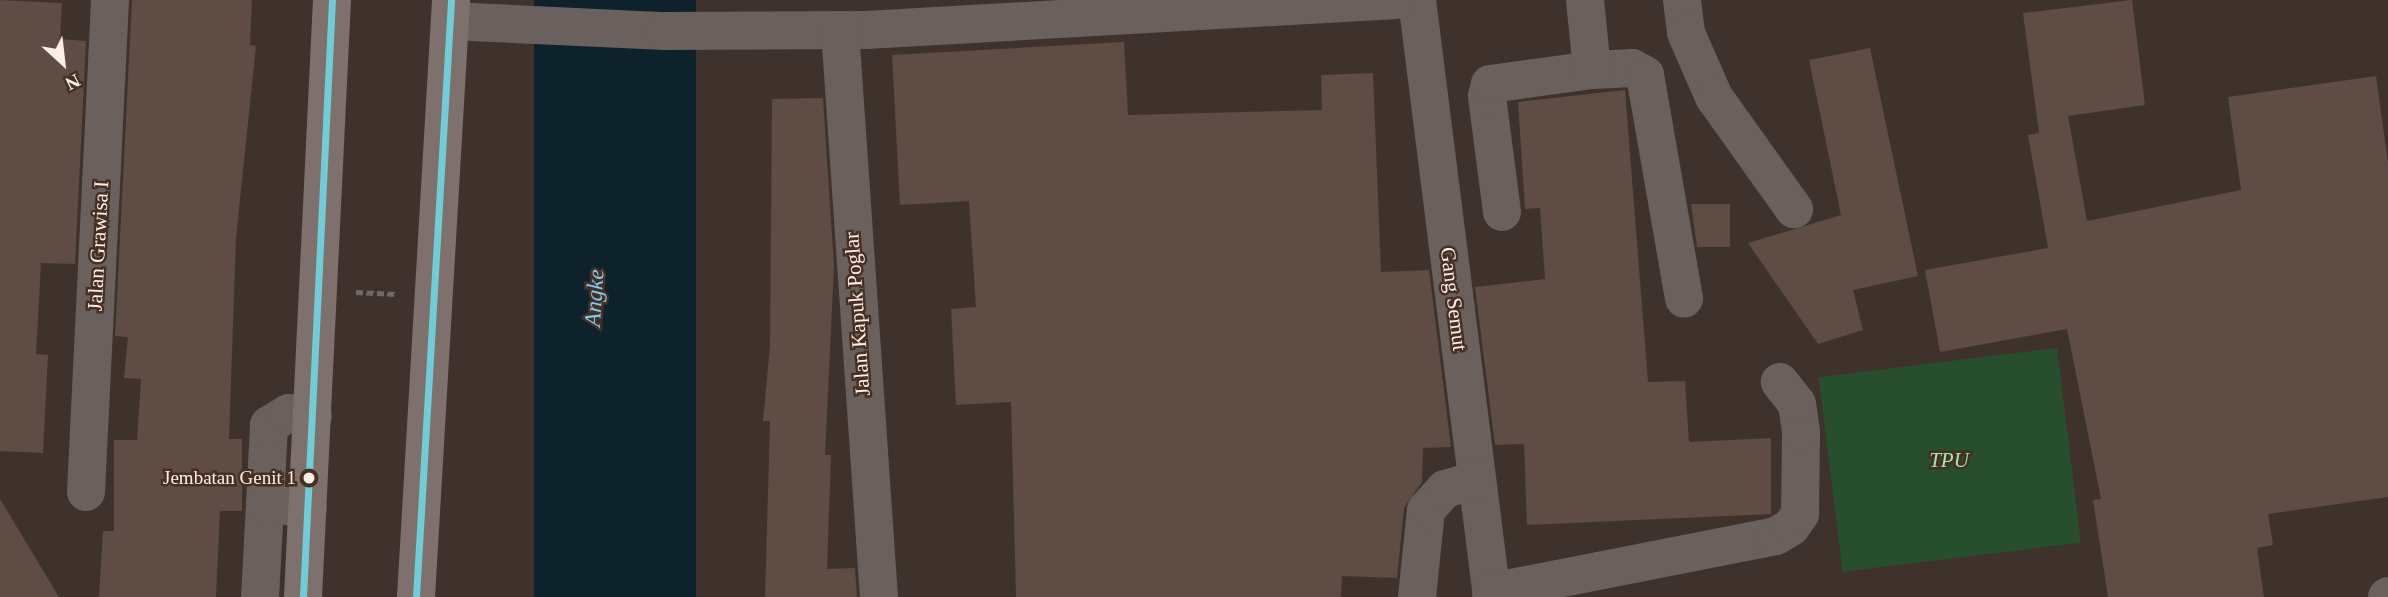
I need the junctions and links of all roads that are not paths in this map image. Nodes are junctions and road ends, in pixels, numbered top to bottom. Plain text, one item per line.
1 (110, 0) edge
2 (332, 0) edge
3 (1396, 0) edge
4 (1417, 0) edge
5 (1585, 0) edge
6 (1682, 0) edge
7 (462, 14) edge
8 (823, 18) edge
9 (1592, 69) junction
10 (1794, 209) dead end
11 (1502, 212) dead end
12 (1684, 299) dead end
13 (1780, 382) dead end
14 (313, 416) junction
15 (1476, 480) junction
16 (86, 492) dead end
17 (265, 504) junction
18 (308, 508) junction
19 (1491, 595) edge
20 (260, 597) edge
21 (303, 597) edge
22 (416, 597) edge
23 (879, 597) edge
24 (1417, 597) edge

1 - 16 street, Jalan Grawisa I
2 - 14 main road
3 - 8 street
4 - 15 street, Gang Semut
5 - 9 street
6 - 10 street
7 - 8 street
7 - 22 main road
8 - 23 street, Jalan Kapuk Poglar
9 - 11 street
9 - 12 street
13 - 19 street
14 - 17 street
14 - 18 main road
15 - 19 street, Gang Semut
15 - 24 street
17 - 18 street
17 - 20 street
18 - 21 main road

